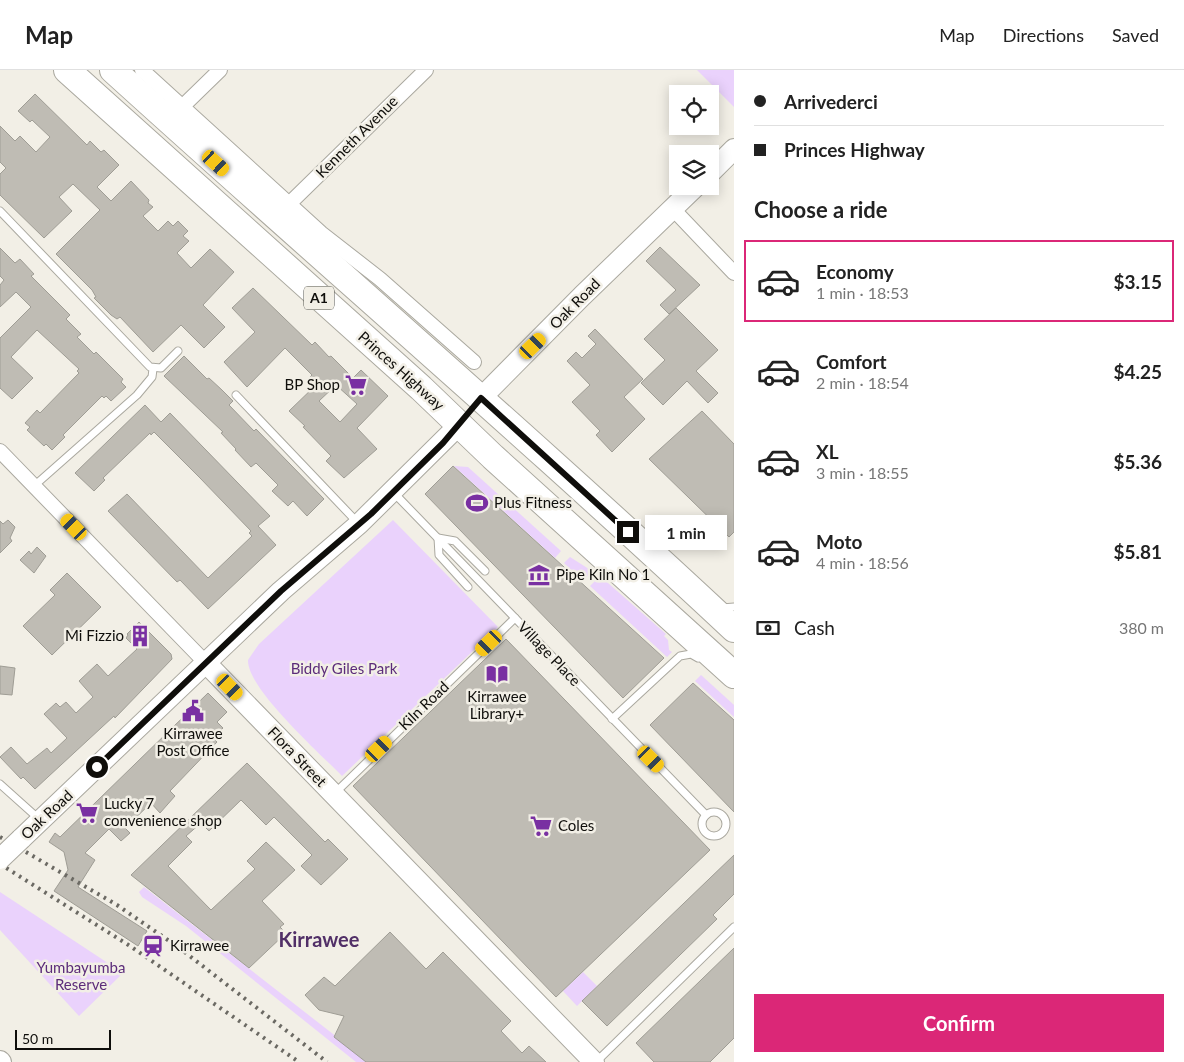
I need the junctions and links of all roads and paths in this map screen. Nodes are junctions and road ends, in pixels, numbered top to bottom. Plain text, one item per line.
1 (67, 70) edge
2 (113, 70) edge
3 (142, 70) edge
4 (220, 70) edge
5 (426, 70) edge
6 (183, 106) junction
7 (734, 149) edge
8 (719, 164) edge
9 (687, 195) edge
10 (289, 204) junction
11 (673, 210) junction
12 (0, 211) edge
13 (734, 273) edge
14 (178, 351) dead end
15 (474, 362) dead end
16 (153, 369) junction
17 (236, 395) dead end
18 (481, 398) junction
19 (460, 424) junction
20 (0, 451) edge
21 (34, 486) junction
22 (393, 492) junction
23 (359, 524) junction
24 (438, 538) junction
25 (485, 570) dead end
26 (468, 587) dead end
27 (723, 608) edge
28 (514, 618) junction
29 (734, 629) edge
30 (205, 662) junction
31 (720, 670) edge
32 (612, 719) junction
33 (0, 784) edge
34 (333, 794) junction
35 (706, 815) dead end
36 (39, 820) junction
37 (0, 859) edge
38 (734, 928) edge
39 (595, 1062) edge

1 - 19 highway, Princes Highway / A1
2 - 18 highway, A1
3 - 6 street
4 - 6 street
5 - 10 street, Kenneth Avenue
6 - 10 street
7 - 8 street
9 - 11 street, Oak Road
10 - 15 street
11 - 13 street
11 - 18 street, Oak Road
12 - 16 lane
14 - 16 lane
16 - 21 lane
17 - 23 lane
18 - 19 highway, Oak Road
18 - 27 highway, A1
19 - 22 street, Oak Road
19 - 31 highway, Princes Highway / A1
20 - 21 street, Flora Street
21 - 30 street, Flora Street
22 - 23 street, Oak Road
22 - 24 lane, Village Place
23 - 30 street, Oak Road
24 - 25 lane
24 - 26 lane
24 - 28 lane, Village Place
27 - 29 highway, A1
28 - 32 lane, Village Place
28 - 34 lane, Kiln Road
30 - 34 street, Flora Street
30 - 36 street, Oak Road
31 - 32 lane
32 - 35 lane, Village Place
33 - 36 lane
34 - 39 street, Flora Street
36 - 37 street, Oak Road, bridge
38 - 39 lane

